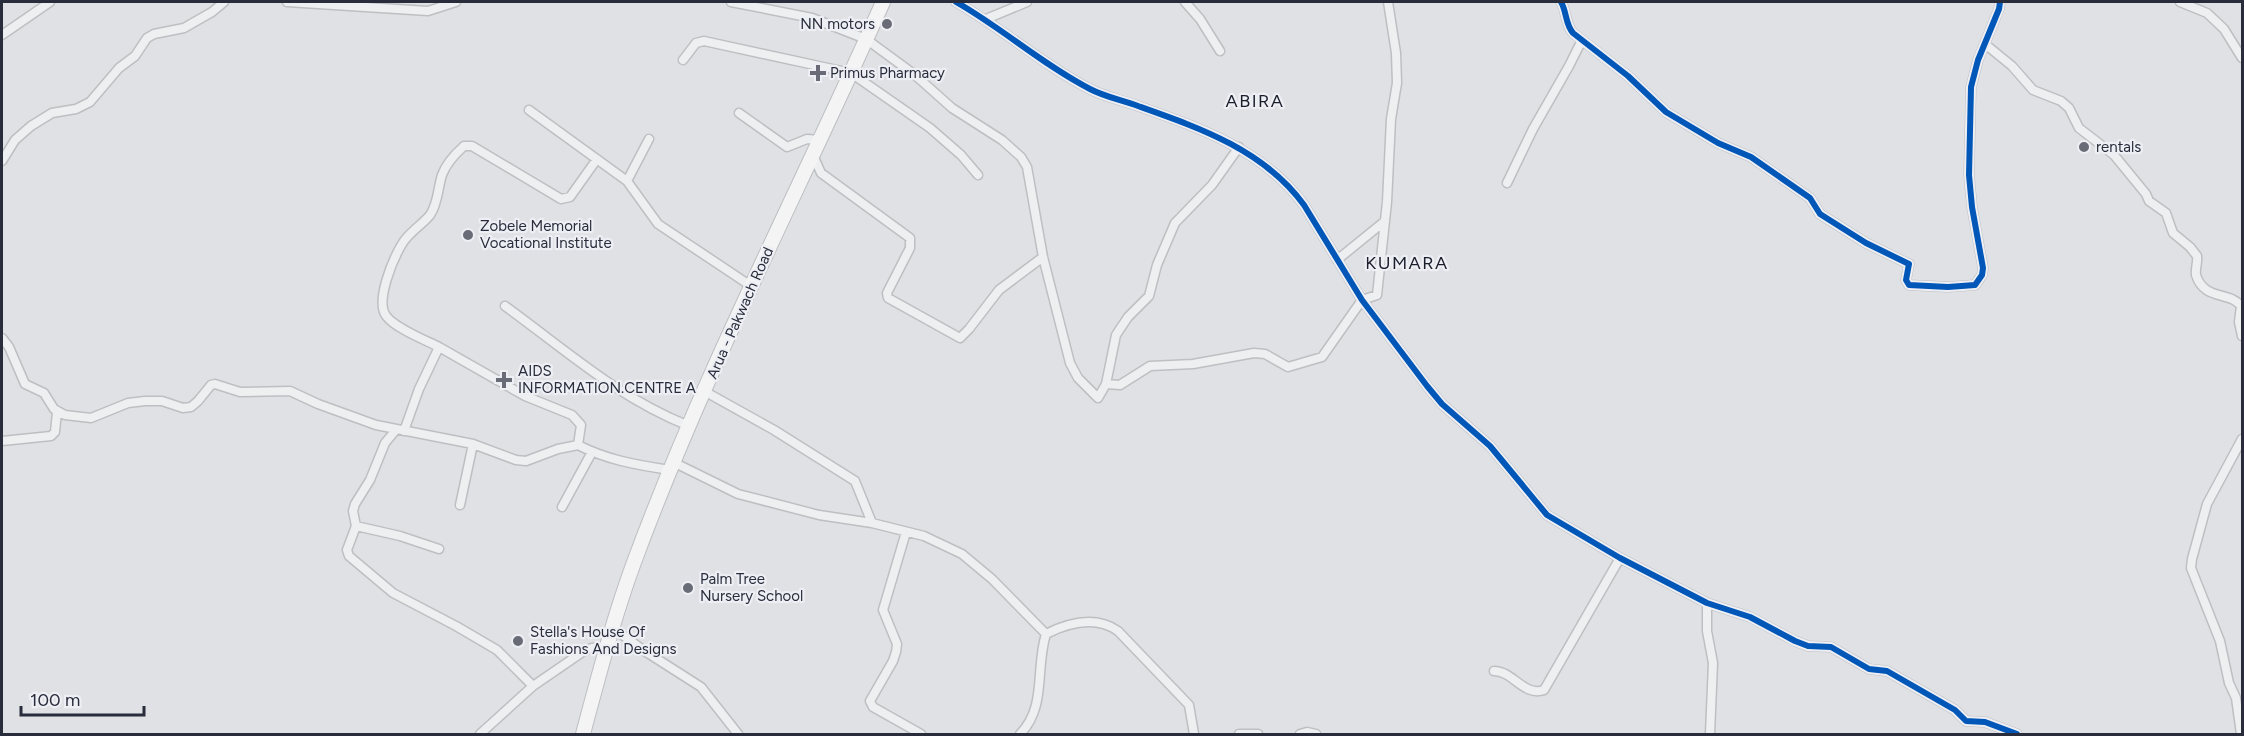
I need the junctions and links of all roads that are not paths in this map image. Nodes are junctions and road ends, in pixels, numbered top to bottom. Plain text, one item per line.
1 (50, 2) edge
2 (224, 2) edge
3 (288, 2) edge
4 (456, 2) edge
5 (731, 2) edge
6 (883, 2) edge
7 (956, 2) edge
8 (1027, 2) edge
9 (1185, 2) edge
10 (1388, 2) edge
11 (1561, 2) edge
12 (2000, 2) edge
13 (2180, 2) edge
14 (986, 19) junction
15 (2, 35) edge
16 (866, 39) junction
17 (1582, 40) junction
18 (1986, 44) junction
19 (1220, 51) dead end
20 (2242, 58) edge
21 (683, 60) dead end
22 (851, 73) junction
23 (530, 110) dead end
24 (739, 113) dead end
25 (649, 139) dead end
26 (820, 140) junction
27 (1239, 147) junction
28 (813, 155) junction
29 (597, 159) junction
30 (2, 161) edge
31 (978, 175) dead end
32 (627, 181) junction
33 (1507, 183) dead end
34 (1385, 221) junction
35 (1043, 257) junction
36 (1337, 260) junction
37 (752, 286) junction
38 (1362, 300) junction
39 (505, 306) dead end
40 (2242, 336) edge
41 (2, 338) edge
42 (439, 347) junction
43 (1106, 384) junction
44 (704, 391) junction
45 (57, 412) junction
46 (689, 426) junction
47 (400, 431) junction
48 (2242, 439) edge
49 (2, 441) edge
50 (473, 444) junction
51 (578, 445) junction
52 (592, 452) junction
53 (671, 466) junction
54 (460, 505) dead end
55 (562, 507) dead end
56 (872, 523) junction
57 (356, 526) junction
58 (906, 532) junction
59 (439, 549) dead end
60 (1620, 558) junction
61 (1707, 603) junction
62 (613, 628) junction
63 (1046, 634) junction
64 (607, 646) junction
65 (1494, 671) dead end
66 (533, 686) junction
67 (480, 735) edge
68 (583, 735) edge
69 (738, 735) edge
70 (921, 735) edge
71 (1020, 735) edge
72 (1194, 735) edge
73 (1239, 735) edge
74 (1258, 735) edge
75 (1300, 735) edge
76 (1316, 735) edge
77 (1710, 735) edge
78 (2017, 735) edge
79 (2241, 735) edge

1 - 15 street
2 - 30 street
3 - 4 street
5 - 16 street
6 - 16 main road, Arua - Pakwach Road
7 - 14 street
8 - 14 street
9 - 19 street
10 - 34 street
11 - 17 street
12 - 18 street
13 - 20 street
14 - 27 street
16 - 22 main road, Arua - Pakwach Road
16 - 35 street
17 - 18 street
17 - 33 street
18 - 40 street
21 - 22 street
22 - 26 main road, Arua - Pakwach Road
22 - 31 street
23 - 29 street
24 - 26 street
25 - 32 street
26 - 28 main road, Arua - Pakwach Road
27 - 36 street
27 - 43 street
28 - 35 street
28 - 37 main road, Arua - Pakwach Road
29 - 32 street
29 - 42 street
32 - 37 street
34 - 36 street
34 - 38 street
35 - 43 street
36 - 38 street
37 - 44 main road, Arua - Pakwach Road
38 - 43 street
38 - 60 street
39 - 46 street
41 - 45 street
42 - 47 street
42 - 51 street
44 - 46 main road, Arua - Pakwach Road
44 - 56 street
45 - 47 street
45 - 49 street
46 - 53 main road, Arua - Pakwach Road
47 - 50 street
47 - 57 street
48 - 79 street
50 - 51 street
50 - 54 street
51 - 52 street
52 - 53 street
52 - 55 street
53 - 56 street
53 - 62 main road, Arua - Pakwach Road
56 - 58 street
57 - 59 street
57 - 66 street
58 - 63 street
58 - 70 street
60 - 61 street
60 - 65 street
61 - 77 street
61 - 78 street
62 - 64 main road, Arua - Pakwach Road
62 - 69 street
63 - 71 street
63 - 72 street
64 - 66 street
64 - 68 main road, Arua - Pakwach Road
66 - 67 street
73 - 74 street
75 - 76 street

